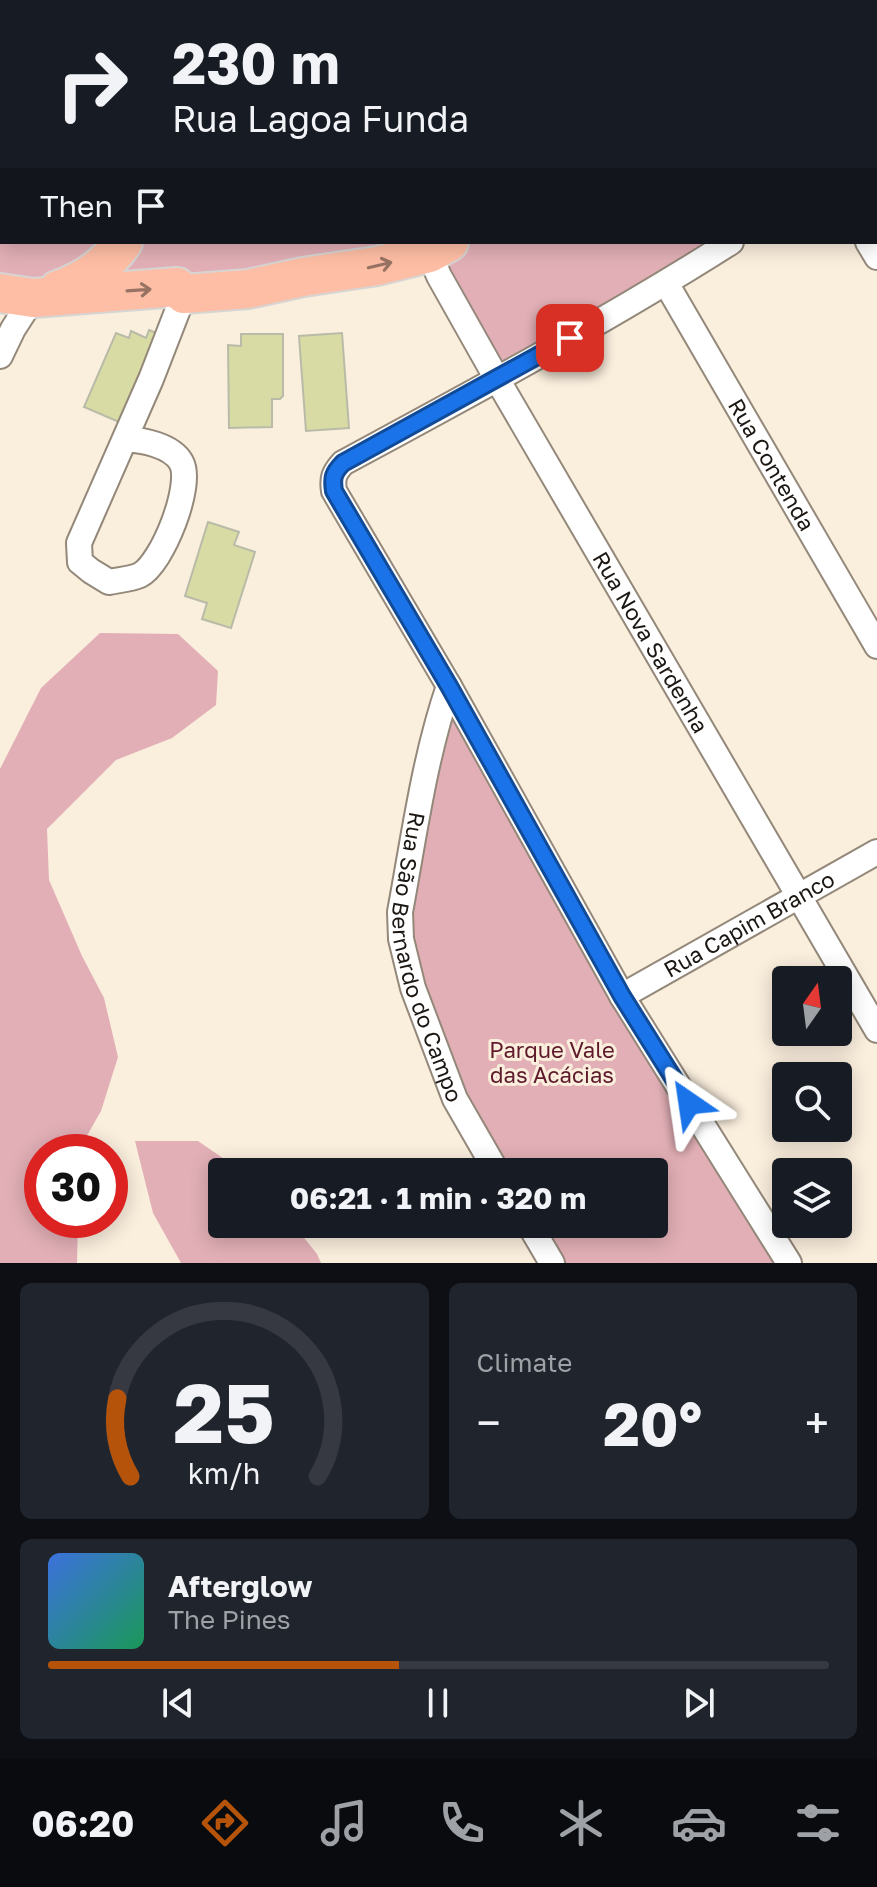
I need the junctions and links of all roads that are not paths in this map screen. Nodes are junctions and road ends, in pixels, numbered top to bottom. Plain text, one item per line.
1 (122, 244) edge
2 (345, 244) edge
3 (728, 244) edge
4 (439, 248) edge
5 (666, 283) junction
6 (248, 289) junction
7 (184, 294) junction
8 (11, 298) edge
9 (0, 356) edge
10 (497, 379) junction
11 (125, 439) junction
12 (877, 646) edge
13 (449, 686) junction
14 (877, 852) edge
15 (800, 897) junction
16 (622, 996) junction
17 (877, 1030) edge
18 (489, 1158) edge
19 (537, 1238) edge
20 (552, 1263) edge
21 (789, 1263) edge

1 - 8 main road
2 - 6 main road
3 - 5 street
6 -> 4 main road
4 - 10 street, Rua Nova Sardenha
5 - 10 street
5 - 12 street, Rua Contenda
6 - 7 main road
8 -> 7 main road
7 - 11 street
8 - 9 street
10 - 13 street
10 - 15 street, Rua Nova Sardenha
11 - 11 street
13 - 16 street
13 - 18 street, Rua São Bernardo do Campo
14 - 15 street, Rua Capim Branco
15 - 16 street, Rua Capim Branco
15 - 17 street, Rua Nova Sardenha
16 - 21 street
19 - 20 street

